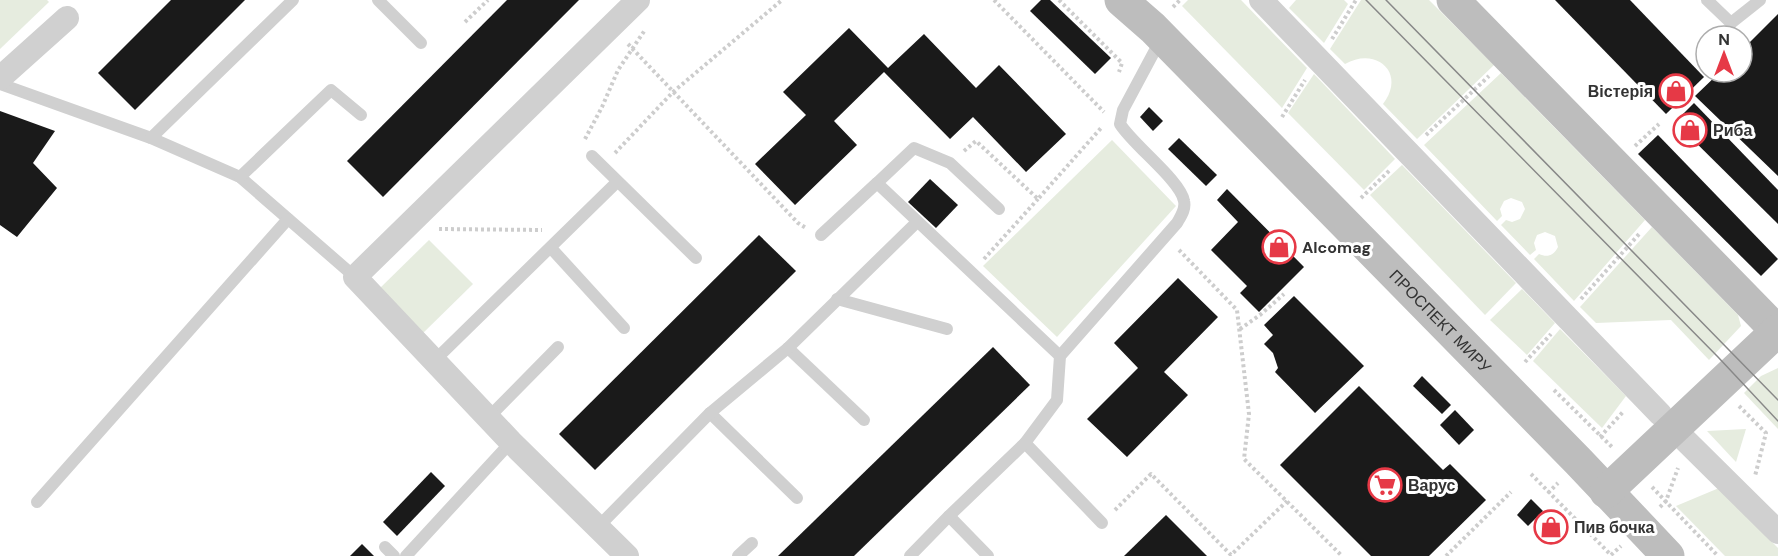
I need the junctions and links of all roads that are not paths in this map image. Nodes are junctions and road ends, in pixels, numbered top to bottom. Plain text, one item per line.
1 (293, 0) edge
2 (378, 0) edge
3 (638, 0) edge
4 (1121, 0) edge
5 (1261, 0) edge
6 (1453, 0) edge
7 (1707, 0) edge
8 (1760, 0) edge
9 (67, 18) dead end
10 (1161, 37) junction
11 (421, 43) dead end
12 (0, 78) edge
13 (0, 84) edge
14 (361, 115) dead end
15 (151, 138) junction
16 (592, 156) road end
17 (240, 177) junction
18 (617, 182) junction
19 (877, 183) junction
20 (999, 208) dead end
21 (288, 219) junction
22 (916, 222) junction
23 (820, 235) road end
24 (551, 248) junction
25 (696, 258) dead end
26 (355, 277) junction
27 (837, 299) junction
28 (624, 328) dead end
29 (947, 329) dead end
30 (1778, 331) edge
31 (558, 347) dead end
32 (788, 348) junction
33 (1060, 356) junction
34 (434, 361) junction
35 (710, 413) junction
36 (1660, 414) dead end
37 (488, 418) junction
38 (864, 420) dead end
39 (1686, 441) dead end
40 (511, 442) junction
41 (1024, 443) junction
42 (1606, 492) junction
43 (797, 498) dead end
44 (37, 502) dead end
45 (949, 516) junction
46 (1102, 523) road end
47 (598, 526) junction
48 (1778, 532) edge
49 (752, 543) dead end
50 (406, 556) edge
51 (627, 556) edge
52 (738, 556) edge
53 (910, 556) edge
54 (988, 556) edge
55 (1668, 556) edge

1 - 15 lane
2 - 11 lane
3 - 26 street
4 - 10 street, ПРОСПЕКТ МИРУ
5 - 36 street
6 - 30 street
7 - 8 lane
9 - 12 street
10 - 33 lane
10 - 42 street, ПРОСПЕКТ МИРУ
13 - 15 lane
14 - 17 lane
15 - 17 lane
16 - 18 lane
17 - 21 lane
18 - 24 lane
18 - 25 lane
19 - 20 lane
19 - 22 lane
19 - 23 lane
21 - 26 lane
21 - 44 lane
22 - 27 lane
22 - 33 lane
24 - 28 lane
24 - 34 lane
26 - 34 street
27 - 29 lane
27 - 32 lane
30 - 42 street
31 - 37 lane
32 - 35 lane
32 - 38 lane
33 - 41 lane
34 - 37 street
35 - 43 lane
35 - 47 lane
37 - 40 street
39 - 48 street
40 - 47 street
40 - 50 lane
41 - 45 lane
41 - 46 lane
42 - 55 street, ПРОСПЕКТ МИРУ
45 - 53 lane
45 - 54 lane
47 - 51 street
49 - 52 lane

